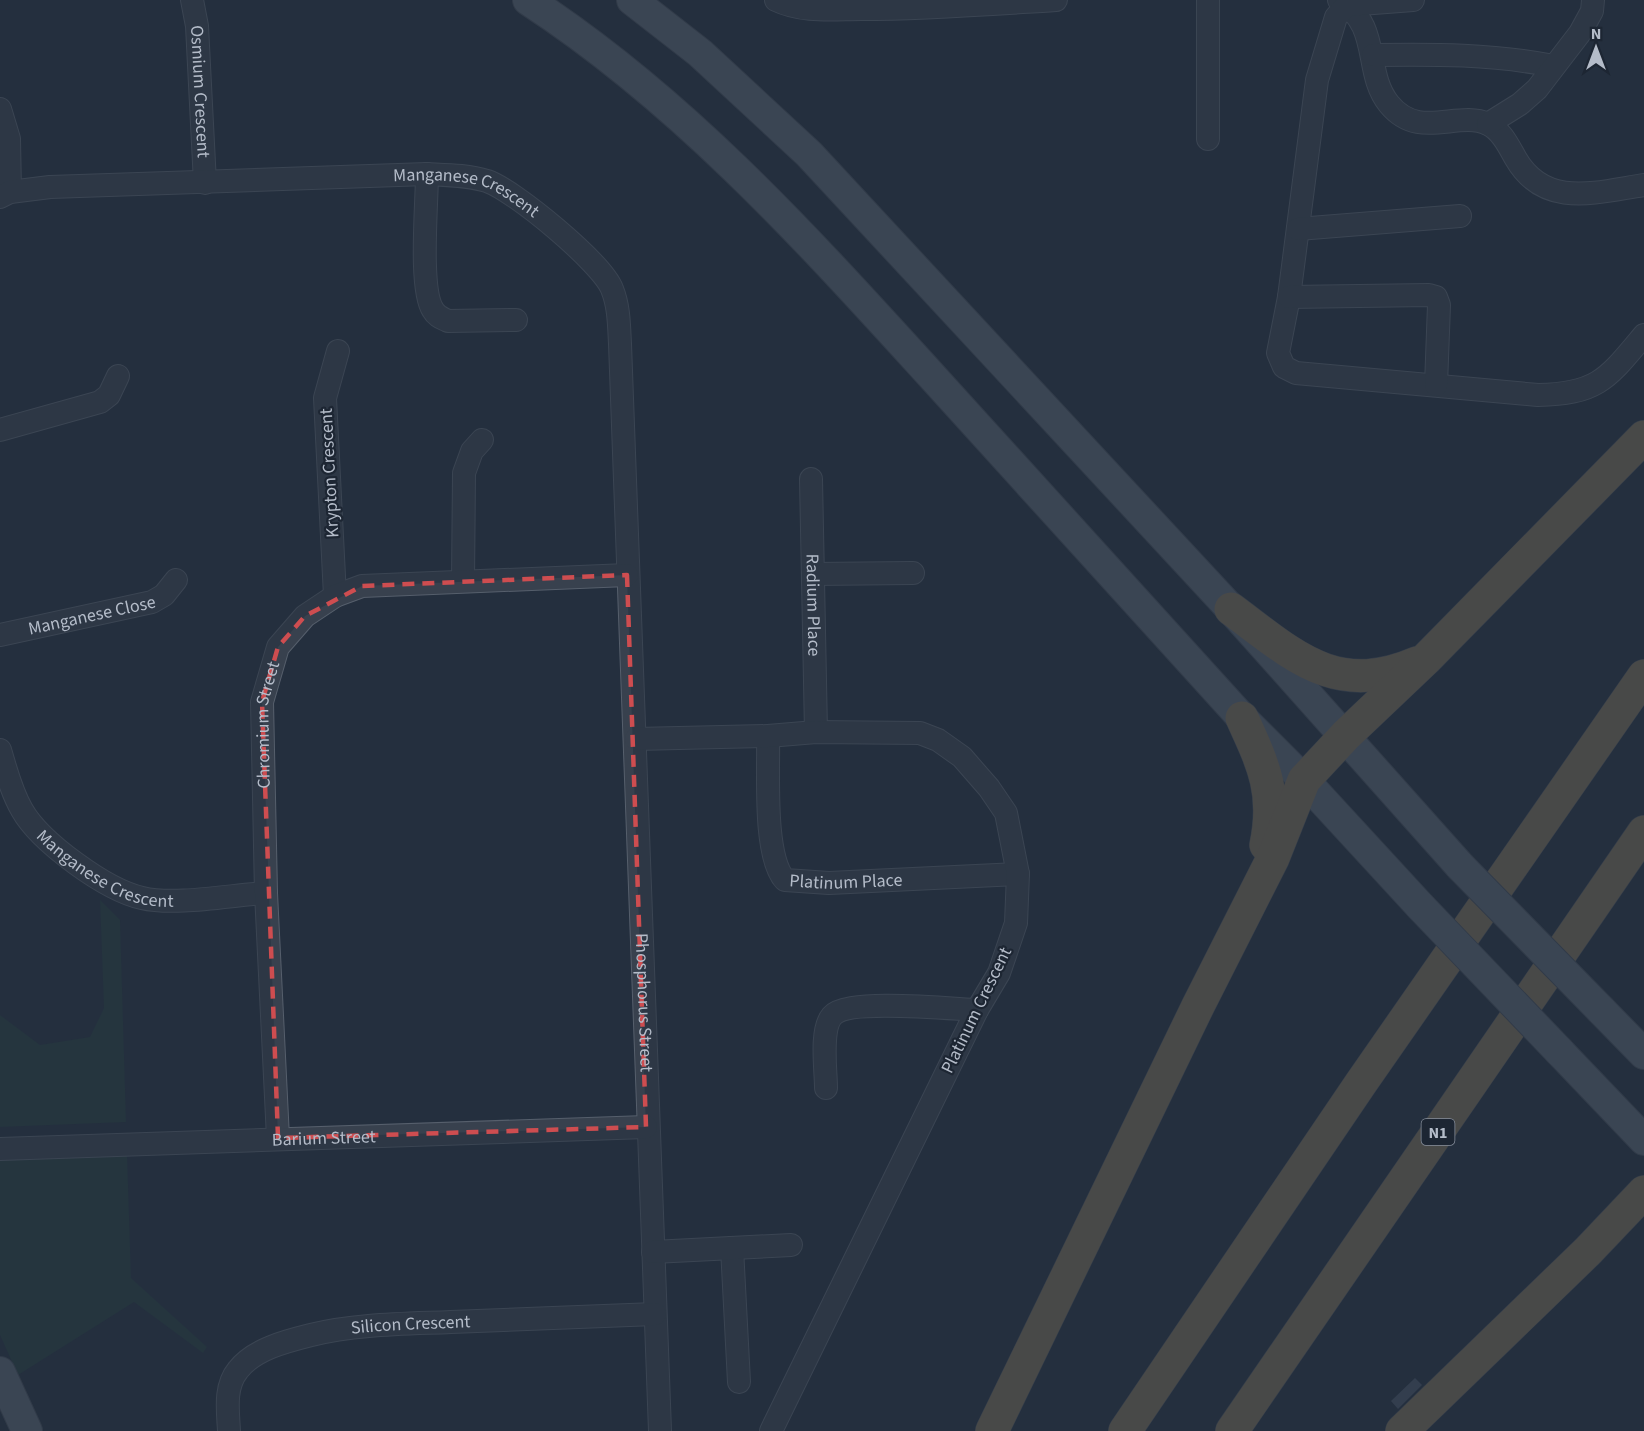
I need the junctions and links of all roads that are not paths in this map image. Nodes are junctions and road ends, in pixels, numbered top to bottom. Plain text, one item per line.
1 (192, 0) edge
2 (528, 0) edge
3 (632, 0) edge
4 (776, 0) edge
5 (1056, 0) edge
6 (1208, 0) edge
7 (1413, 0) edge
8 (1593, 0) edge
9 (1343, 2) edge
10 (816, 5) edge
11 (1373, 55) junction
12 (1554, 66) junction
13 (0, 109) edge
14 (1488, 124) junction
15 (1208, 139) dead end
16 (427, 174) junction
17 (205, 183) junction
18 (1644, 185) edge
19 (5, 195) edge
20 (1460, 216) dead end
21 (1298, 229) junction
22 (1289, 297) junction
23 (516, 320) dead end
24 (1644, 334) edge
25 (338, 351) dead end
26 (118, 376) dead end
27 (1436, 385) junction
28 (0, 430) edge
29 (1644, 437) edge
30 (482, 440) dead end
31 (811, 479) dead end
32 (913, 573) dead end
33 (813, 574) junction
34 (627, 575) junction
35 (176, 580) dead end
36 (463, 581) junction
37 (335, 596) junction
38 (1231, 609) junction
39 (0, 635) edge
40 (1426, 659) junction
41 (1644, 676) edge
42 (1242, 718) junction
43 (816, 732) junction
44 (1346, 735) junction
45 (768, 736) junction
46 (636, 739) junction
47 (0, 750) edge
48 (1304, 780) junction
49 (1644, 832) edge
50 (1018, 874) junction
51 (1257, 890) junction
52 (266, 893) junction
53 (977, 1010) junction
54 (1644, 1054) edge
55 (826, 1088) dead end
56 (646, 1127) junction
57 (278, 1138) junction
58 (1644, 1140) edge
59 (0, 1149) edge
60 (1644, 1192) edge
61 (1644, 1227) edge
62 (791, 1245) dead end
63 (732, 1248) junction
64 (1588, 1251) junction
65 (652, 1252) junction
66 (656, 1314) junction
67 (0, 1372) edge
68 (739, 1382) dead end
69 (27, 1431) edge
70 (229, 1431) edge
71 (660, 1431) edge
72 (771, 1431) edge
73 (992, 1431) edge
74 (1125, 1431) edge
75 (1232, 1431) edge
76 (1402, 1431) edge

1 - 17 street, Osmium Crescent
2 - 42 main road
3 - 38 main road
4 - 10 street
5 - 10 street
6 - 15 street
7 - 9 street
8 - 12 street
9 - 11 street
9 - 21 street
11 - 12 street
11 - 14 street
12 - 14 street
13 - 19 street
14 - 18 street
16 - 17 street, Manganese Crescent
16 - 23 street
16 - 34 street, Manganese Crescent
17 - 19 street, Manganese Crescent
20 - 21 street
21 - 22 street
22 - 27 street
22 - 27 street
24 - 27 street
25 - 37 street, Krypton Crescent
26 - 28 street
29 - 40 highway
30 - 36 street
31 - 33 street, Radium Place
32 - 33 street
33 - 43 street, Radium Place
34 - 36 street, Chromium Street
34 - 46 street, Phosphorus Street
35 - 39 street, Manganese Close
36 - 37 street, Chromium Street
37 - 52 street, Chromium Street
38 - 40 highway
38 - 44 main road
40 - 44 highway
41 - 74 highway
42 - 48 main road
42 - 51 highway
43 - 45 street, Platinum Crescent
43 - 50 street, Platinum Crescent
44 - 48 highway
44 - 54 main road, bridge
45 - 46 street, Platinum Crescent
45 - 50 street, Platinum Place
46 - 56 street, Phosphorus Street
47 - 52 street, Manganese Crescent
48 - 51 highway
48 - 58 main road, bridge
49 - 75 highway, N1
50 - 53 street, Platinum Crescent
51 - 73 highway
52 - 57 street, Chromium Street
53 - 55 street
53 - 72 street, Platinum Crescent
56 - 57 street, Barium Street
56 - 65 street, Phosphorus Street
57 - 59 street, Barium Street
60 - 64 highway
61 - 64 highway
62 - 63 street
63 - 65 street
63 - 68 street
64 - 76 highway
65 - 66 street, Phosphorus Street
66 - 70 street, Silicon Crescent
66 - 71 street, Phosphorus Street
67 - 69 main road

